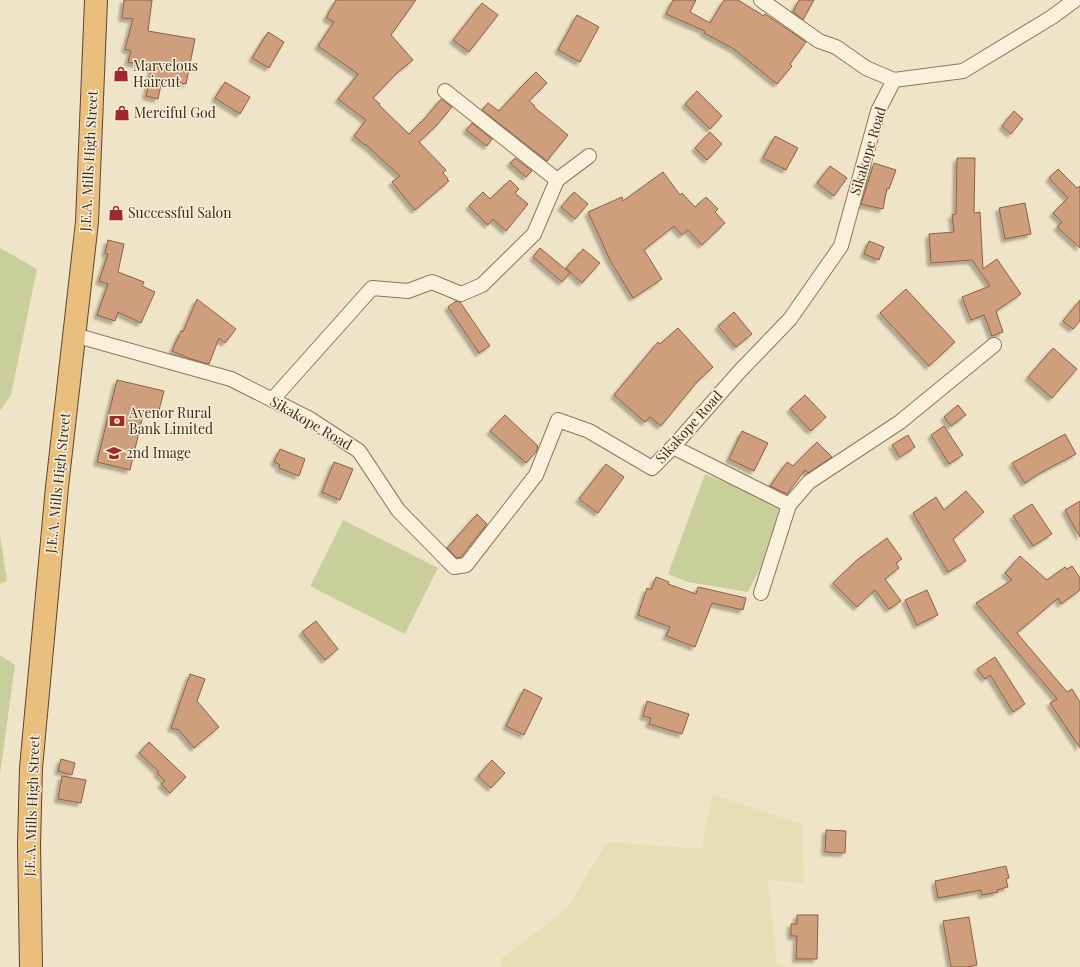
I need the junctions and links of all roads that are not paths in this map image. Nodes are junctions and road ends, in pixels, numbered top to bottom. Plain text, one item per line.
1 (96, 0) edge
2 (761, 0) edge
3 (1076, 0) edge
4 (894, 80) junction
5 (445, 91) dead end
6 (589, 156) dead end
7 (557, 180) junction
8 (74, 335) junction
9 (994, 345) dead end
10 (272, 400) junction
11 (673, 447) junction
12 (789, 505) junction
13 (761, 593) dead end
14 (31, 967) edge

1 - 8 highway, J.E.A. Mills High Street
2 - 4 street
3 - 4 street
4 - 11 street, Sikakope Road
5 - 7 street
6 - 7 street
7 - 10 street
8 - 10 street, Sikakope Road
8 - 14 highway, J.E.A. Mills High Street
9 - 12 street
10 - 11 street, Sikakope Road
11 - 12 street
12 - 13 street

